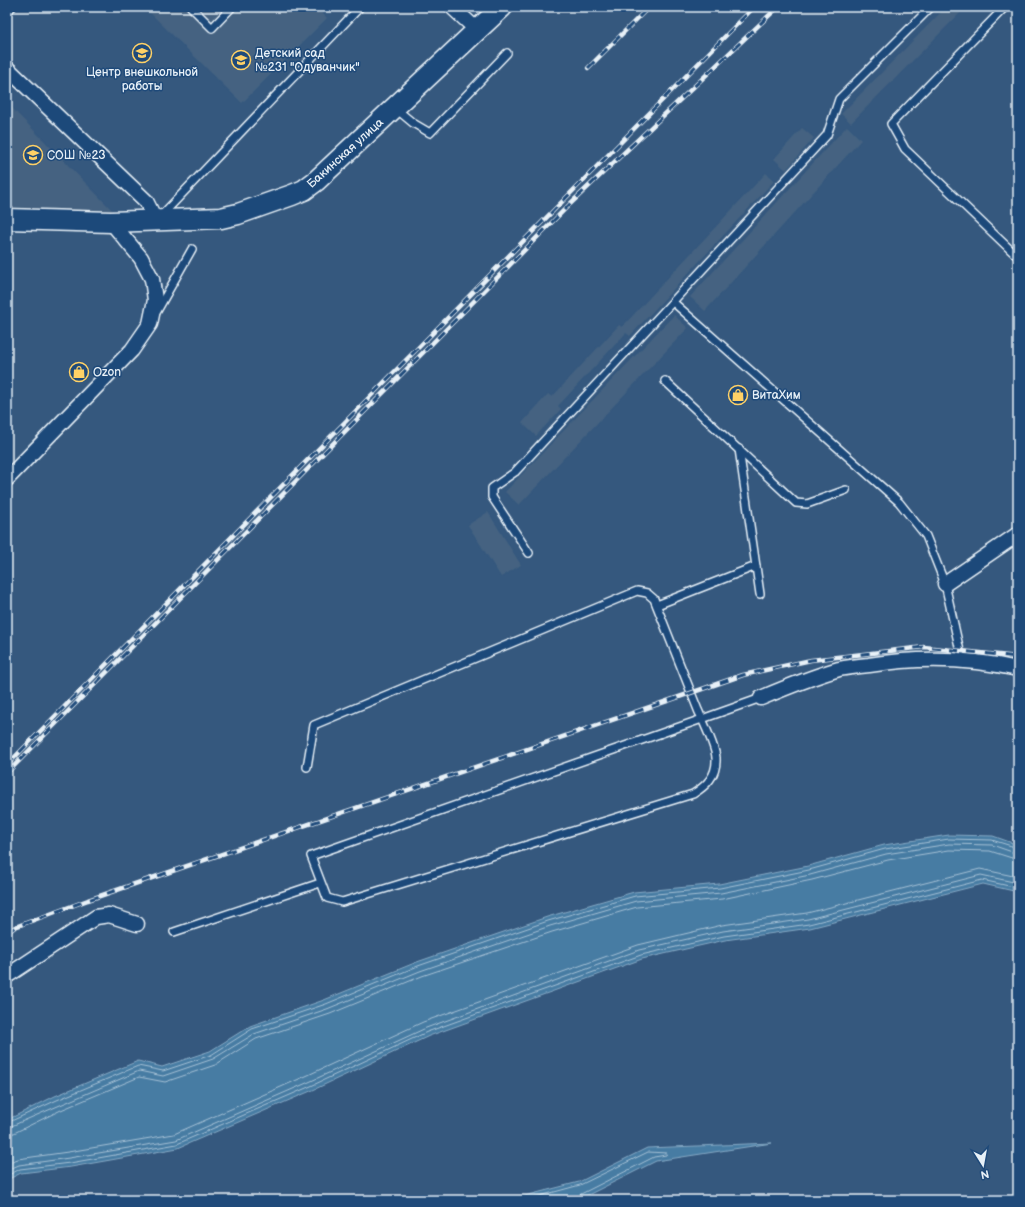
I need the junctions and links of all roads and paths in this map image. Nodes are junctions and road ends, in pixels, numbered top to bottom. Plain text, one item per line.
1 (12, 7) edge
2 (191, 7) edge
3 (232, 7) edge
4 (452, 7) edge
5 (502, 7) edge
6 (931, 7) edge
7 (1005, 7) edge
8 (356, 8) edge
9 (7, 12) edge
10 (478, 31) junction
11 (508, 53) dead end
12 (7, 68) edge
13 (395, 108) junction
14 (7, 219) edge
15 (156, 221) junction
16 (111, 222) junction
17 (192, 249) dead end
18 (1018, 258) edge
19 (674, 302) junction
20 (150, 324) junction
21 (665, 381) dead end
22 (739, 449) junction
23 (7, 479) edge
24 (846, 490) dead end
25 (1018, 534) edge
26 (529, 553) dead end
27 (756, 566) junction
28 (945, 584) junction
29 (760, 594) dead end
30 (657, 605) junction
31 (962, 660) junction
32 (1018, 668) edge
33 (761, 698) joint
34 (702, 719) junction
35 (307, 767) dead end
36 (320, 883) junction
37 (137, 924) dead end
38 (174, 932) dead end
39 (7, 976) edge

1 - 9 lane
2 - 3 lane
4 - 10 street
5 - 10 main road, Бакинская улица
6 - 19 lane
7 - 18 lane
8 - 15 lane
10 - 13 main road, Бакинская улица
11 - 13 lane
12 - 15 street
13 - 15 main road, Бакинская улица
14 - 16 main road, Бакинская улица
15 - 16 main road, Бакинская улица
16 - 20 street
17 - 20 lane
19 - 26 lane
19 - 28 lane
20 - 23 street
21 - 22 lane
22 - 24 lane
22 - 27 lane
25 - 28 street
27 - 29 lane
27 - 30 lane
28 - 31 lane
30 - 34 lane
30 - 35 lane
31 - 32 street
31 - 33 street
33 - 34 lane
34 - 36 lane
34 - 36 lane
36 - 38 lane
37 - 39 street

